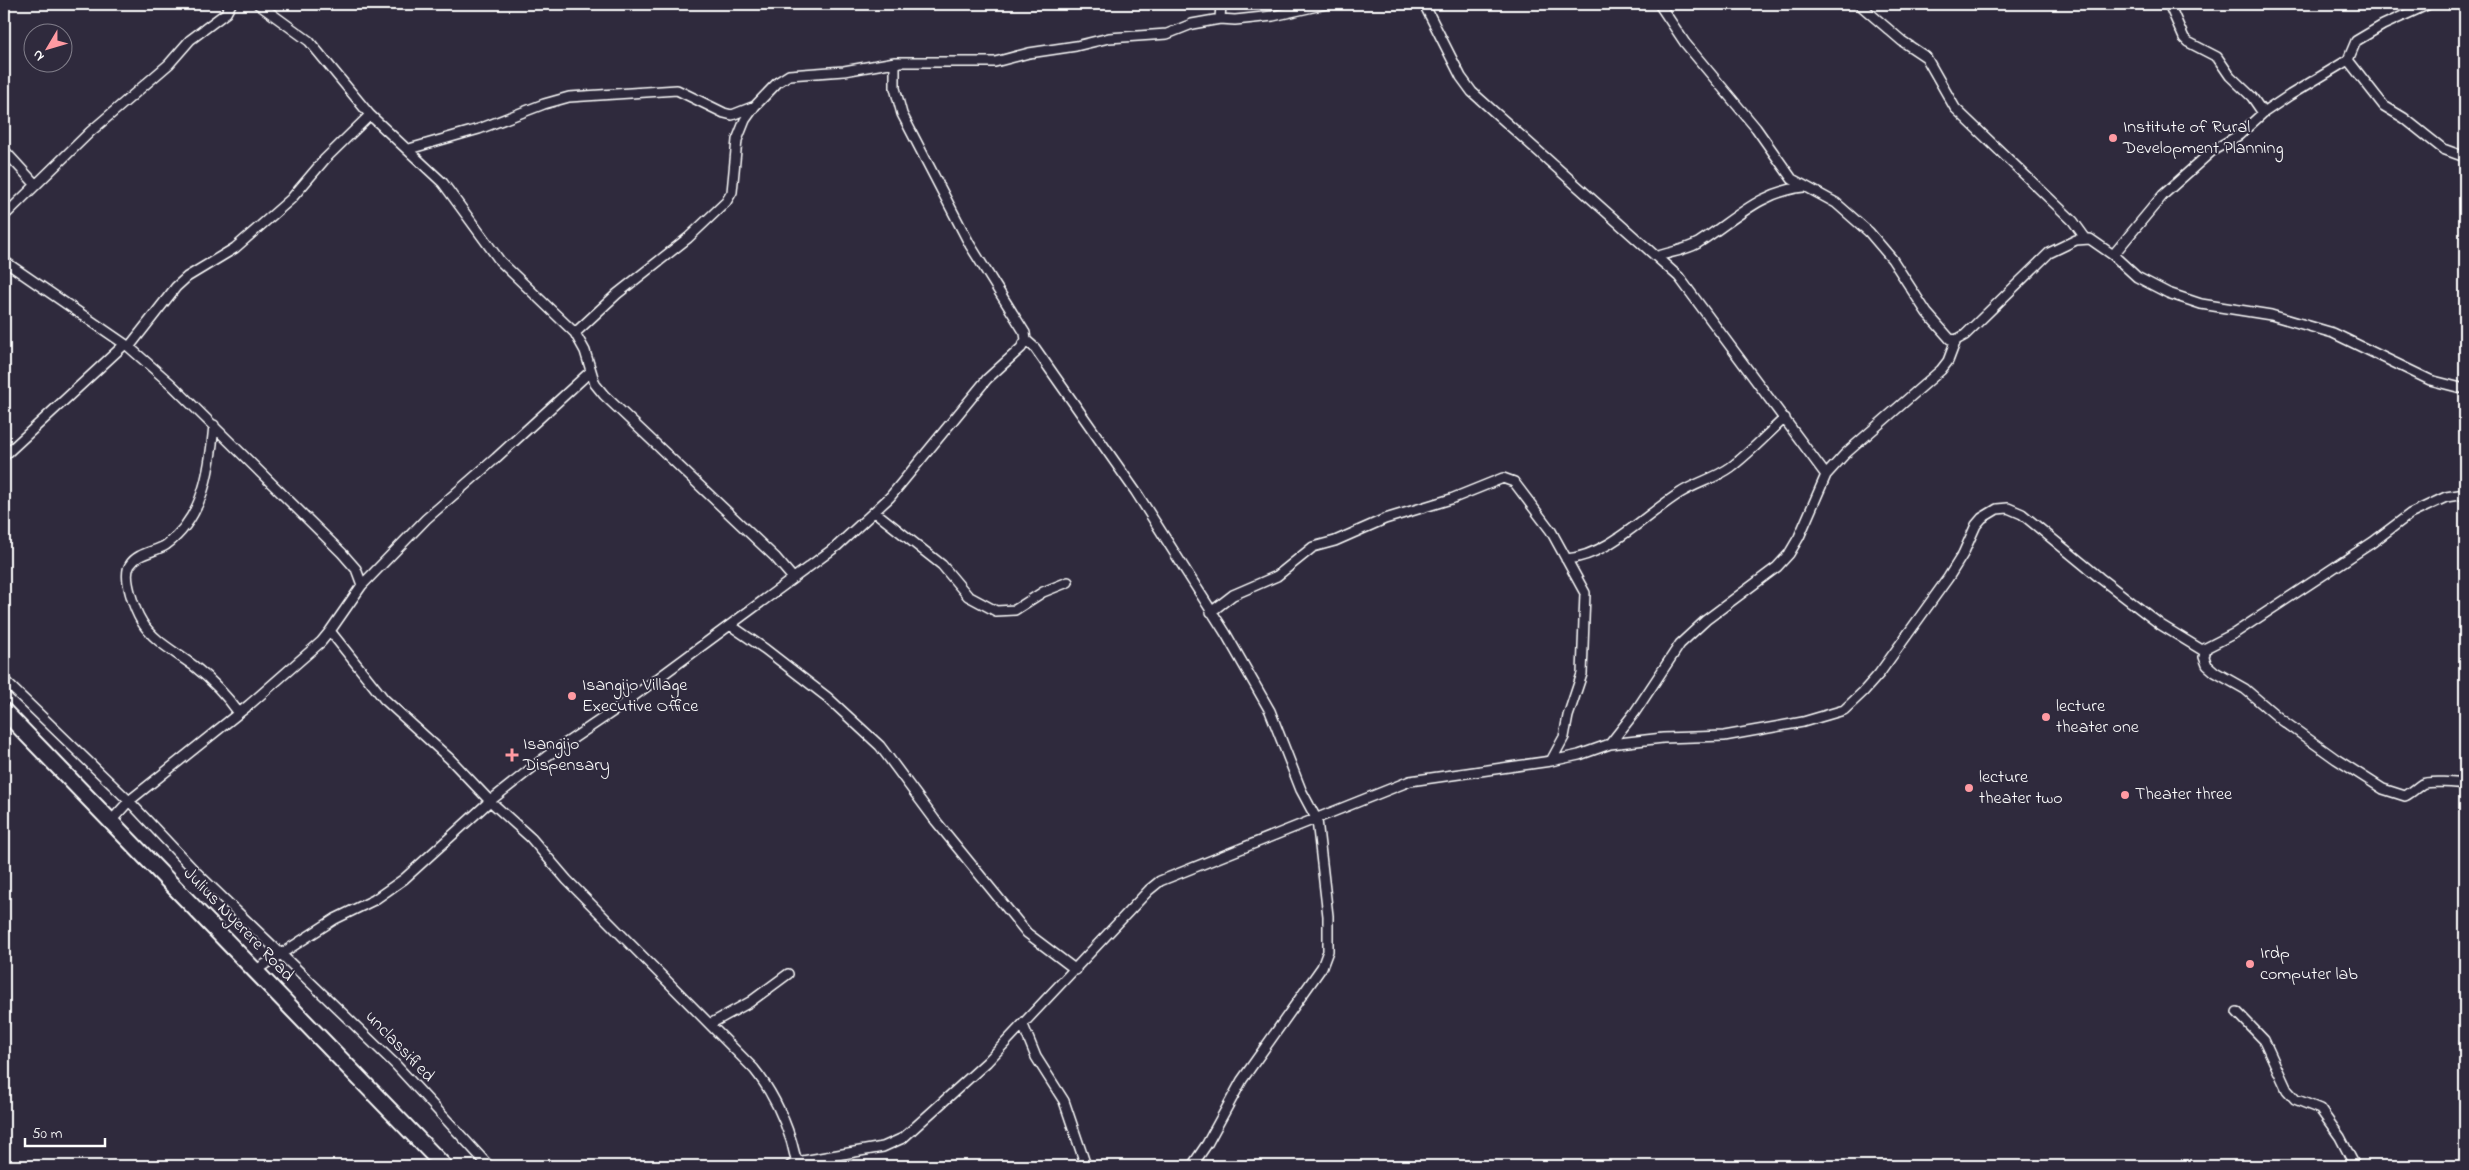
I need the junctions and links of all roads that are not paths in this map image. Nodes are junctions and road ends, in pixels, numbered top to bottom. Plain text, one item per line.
1 (231, 4) edge
2 (258, 4) edge
3 (1222, 4) edge
4 (1326, 4) edge
5 (1424, 4) edge
6 (1659, 4) edge
7 (1859, 4) edge
8 (2168, 4) edge
9 (2429, 4) edge
10 (1220, 19) junction
11 (2348, 60) junction
12 (895, 62) junction
13 (755, 106) junction
14 (2263, 113) junction
15 (370, 114) junction
16 (409, 149) junction
17 (4, 150) edge
18 (2465, 157) edge
19 (36, 185) junction
20 (1804, 187) junction
21 (4, 216) edge
22 (2086, 239) junction
23 (2113, 255) junction
24 (1658, 256) junction
25 (4, 261) edge
26 (575, 333) junction
27 (1026, 340) junction
28 (1956, 340) junction
29 (126, 346) junction
30 (591, 371) junction
31 (2465, 388) edge
32 (1785, 418) junction
33 (214, 425) junction
34 (4, 456) edge
35 (1826, 475) junction
36 (2465, 494) edge
37 (874, 512) junction
38 (1566, 559) junction
39 (356, 569) junction
40 (373, 574) junction
41 (793, 578) junction
42 (1068, 582) dead end
43 (362, 585) junction
44 (1211, 612) junction
45 (730, 625) junction
46 (330, 631) junction
47 (2206, 649) junction
48 (4, 680) edge
49 (4, 711) edge
50 (238, 713) junction
51 (1610, 744) junction
52 (1551, 762) junction
53 (2465, 785) edge
54 (490, 801) junction
55 (129, 802) junction
56 (112, 820) junction
57 (1317, 820) junction
58 (282, 953) junction
59 (256, 970) junction
60 (1076, 970) junction
61 (788, 974) dead end
62 (2238, 1012) dead end
63 (710, 1024) junction
64 (1023, 1025) junction
65 (796, 1165) edge
66 (444, 1166) edge
67 (489, 1166) edge
68 (1086, 1166) edge
69 (1192, 1166) edge
70 (2355, 1166) edge

1 - 19 street
2 - 15 street
3 - 10 street
4 - 10 street
5 - 24 street
6 - 20 street
7 - 22 street
8 - 14 street
9 - 11 street
10 - 12 street
11 - 14 street
11 - 18 street
12 - 13 street
12 - 27 street
13 - 16 street
13 - 26 street
14 - 23 street
15 - 16 street
15 - 29 street
16 - 26 street
17 - 19 street
19 - 21 street
20 - 24 street
20 - 28 street
22 - 23 street
22 - 28 street
23 - 31 street
24 - 32 street
25 - 29 street
26 - 30 street
27 - 37 street
27 - 44 street
28 - 35 street
29 - 33 street
29 - 34 street
30 - 40 street
30 - 41 street
32 - 35 street
32 - 38 street
33 - 39 street
33 - 50 street
35 - 51 street
36 - 47 street
37 - 41 street
37 - 42 street
38 - 44 street
38 - 52 street
39 - 40 street
39 - 43 street
40 - 43 street
41 - 45 street
43 - 46 street
44 - 57 street
45 - 54 street
45 - 60 street
46 - 50 street
46 - 54 street
47 - 51 street
47 - 53 street
48 - 55 street, unclassified
49 - 56 highway, Julius Nyerere Road
50 - 55 street
51 - 52 street
52 - 57 street
54 - 58 street
54 - 63 street
55 - 56 street
55 - 58 street, unclassified
56 - 59 highway, Julius Nyerere Road
57 - 60 street
57 - 69 street
58 - 59 street
58 - 67 street, unclassified
59 - 66 highway, Julius Nyerere Road
60 - 64 street
61 - 63 street
62 - 70 street
63 - 65 street
64 - 65 street
64 - 68 street

